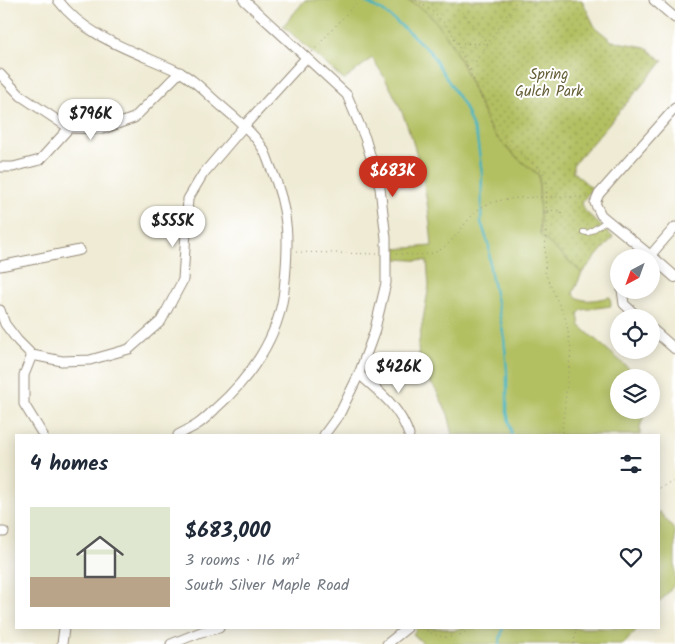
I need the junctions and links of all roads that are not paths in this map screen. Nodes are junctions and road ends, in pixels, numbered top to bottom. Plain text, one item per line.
1 (58, 0) edge
2 (244, 0) edge
3 (654, 0) edge
4 (675, 18) edge
5 (306, 58) junction
6 (180, 72) junction
7 (0, 74) edge
8 (675, 108) edge
9 (244, 126) junction
10 (69, 128) junction
11 (0, 167) edge
12 (608, 220) junction
13 (675, 227) edge
14 (583, 232) dead end
15 (641, 249) edge
16 (655, 249) edge
17 (80, 250) dead end
18 (660, 265) edge
19 (0, 266) edge
20 (675, 277) edge
21 (0, 310) edge
22 (3, 325) edge
23 (660, 336) edge
24 (675, 349) edge
25 (32, 355) junction
26 (359, 374) junction
27 (42, 434) edge
28 (180, 434) edge
29 (325, 434) edge
30 (409, 434) edge
31 (64, 629) edge
32 (214, 629) edge
33 (406, 629) edge
34 (62, 644) edge
35 (171, 644) edge
36 (387, 644) edge

1 - 6 street
2 - 5 street
3 - 4 street
5 - 9 street
5 - 26 street
6 - 9 street
6 - 10 street
7 - 10 street
8 - 12 street
9 - 25 street
9 - 28 street
10 - 11 street
12 - 14 lane
12 - 15 street
13 - 16 street
17 - 19 street
18 - 20 street
21 - 22 street
22 - 25 street
23 - 24 street
25 - 27 street
26 - 29 street
26 - 30 street
31 - 34 street
32 - 35 street
33 - 36 street

